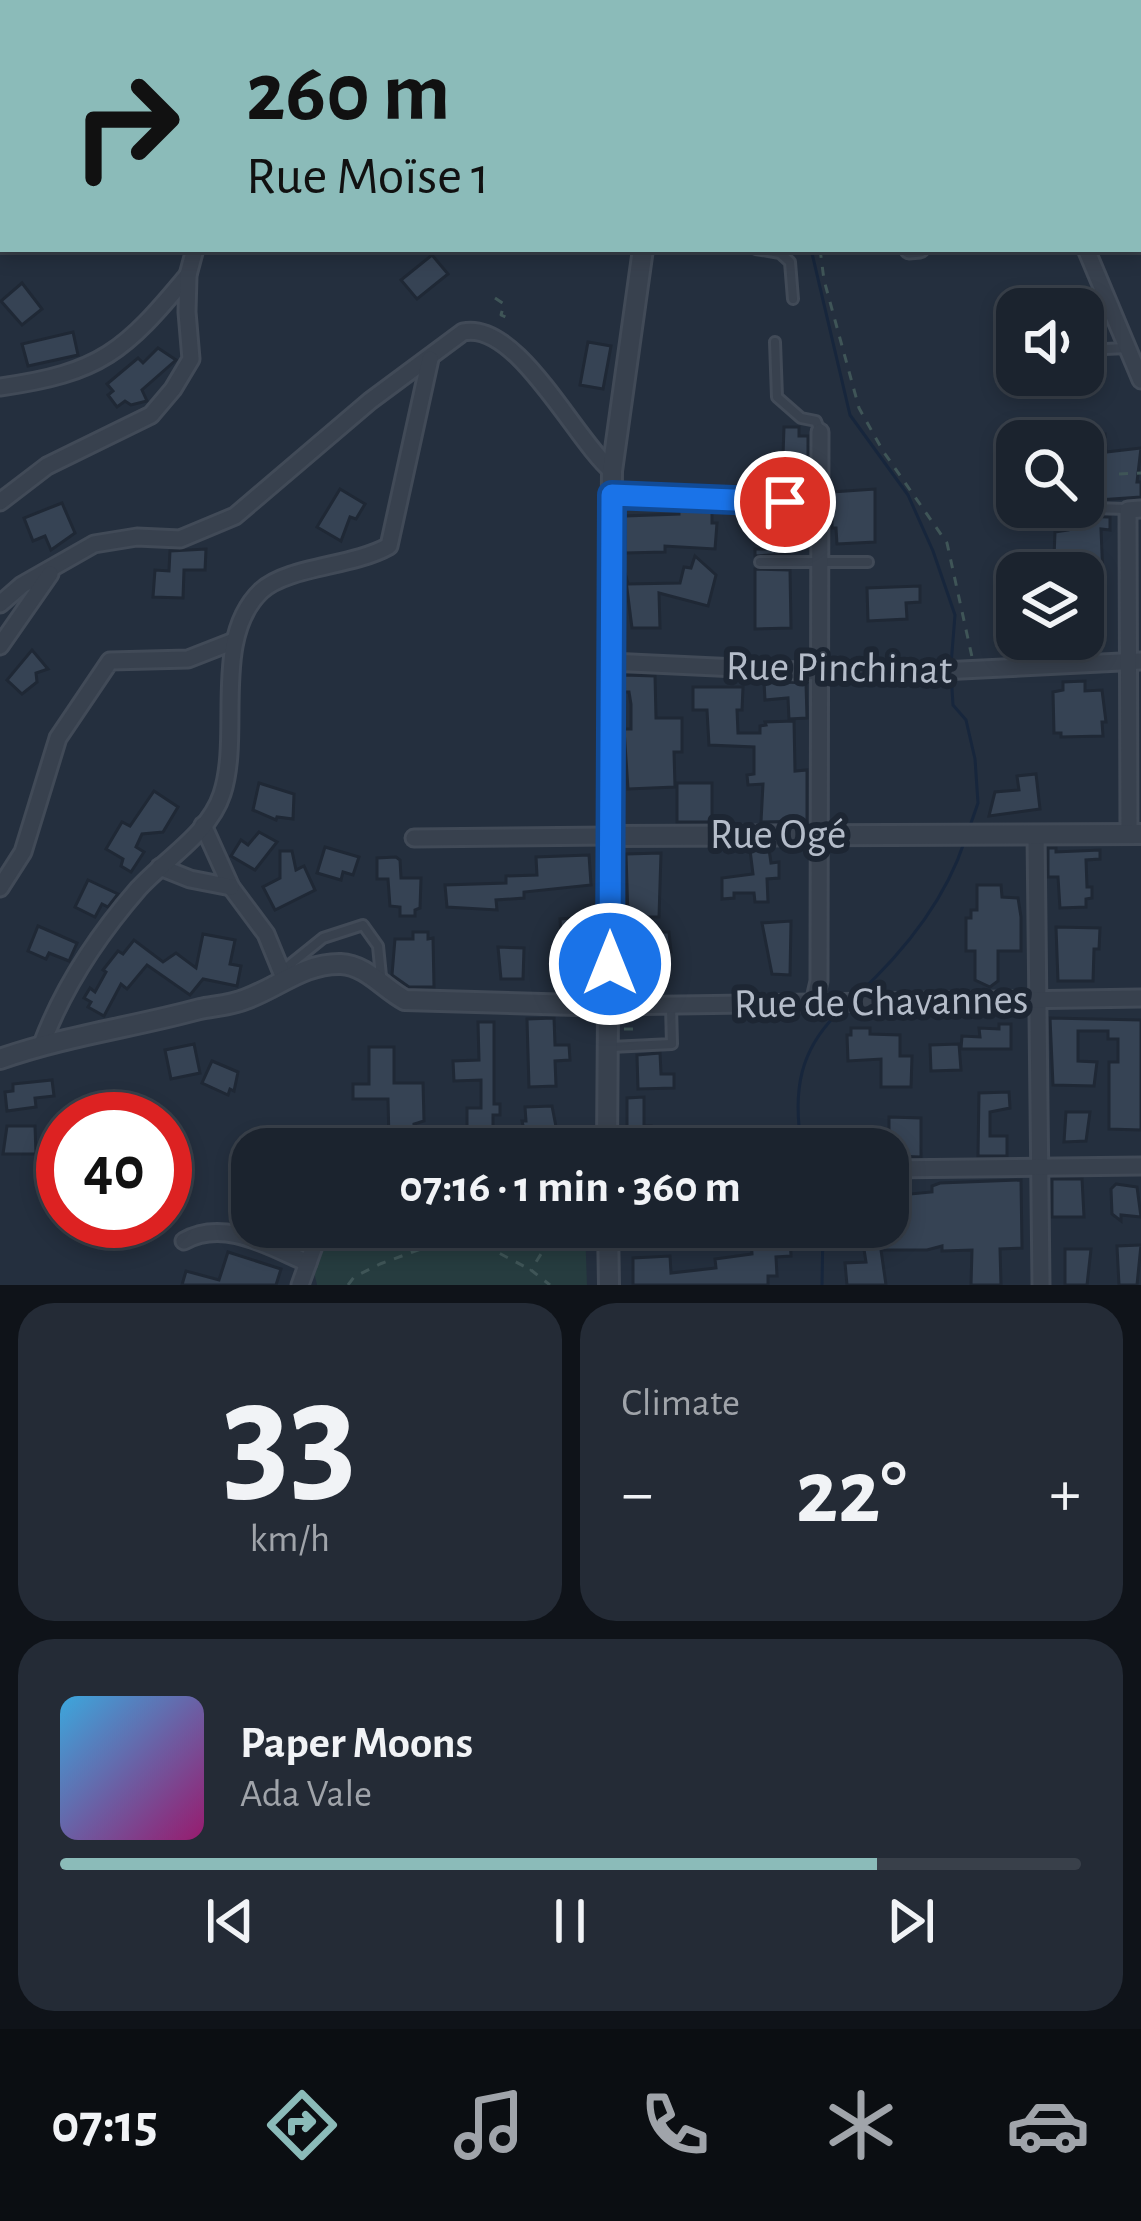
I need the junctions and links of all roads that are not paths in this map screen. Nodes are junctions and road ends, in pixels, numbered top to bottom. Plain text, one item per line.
1 (194, 252) edge
2 (643, 252) edge
3 (774, 252) edge
4 (1087, 252) edge
5 (188, 275) junction
6 (793, 299) dead end
7 (775, 342) dead end
8 (1128, 348) junction
9 (1104, 349) edge
10 (430, 359) junction
11 (1141, 380) edge
12 (0, 387) edge
13 (820, 433) joint
14 (612, 471) junction
15 (751, 481) dead end
16 (612, 495) junction
17 (0, 502) edge
18 (751, 502) junction
19 (820, 503) junction
20 (1104, 508) edge
21 (1135, 509) edge
22 (760, 562) dead end
23 (820, 562) junction
24 (868, 562) dead end
25 (56, 566) junction
26 (0, 604) edge
27 (235, 641) junction
28 (0, 646) edge
29 (1136, 661) edge
30 (610, 662) junction
31 (820, 672) junction
32 (203, 825) junction
33 (1036, 834) junction
34 (1135, 834) edge
35 (819, 835) junction
36 (609, 836) junction
37 (414, 838) dead end
38 (160, 867) junction
39 (231, 887) junction
40 (0, 888) edge
41 (283, 974) junction
42 (384, 989) junction
43 (1141, 998) edge
44 (1039, 999) junction
45 (814, 1003) junction
46 (610, 1006) junction
47 (671, 1006) junction
48 (609, 1038) junction
49 (42, 1044) junction
50 (0, 1059) edge
51 (607, 1128) edge
52 (1039, 1166) junction
53 (1141, 1166) edge
54 (909, 1168) edge
55 (192, 1238) edge
56 (313, 1248) edge
57 (608, 1248) edge
58 (308, 1263) junction
59 (300, 1285) edge
60 (609, 1285) edge
61 (1041, 1285) edge

1 - 5 street
2 - 14 street
3 - 6 lane
4 - 8 street
5 - 12 street
5 - 17 street
7 - 13 lane
8 - 9 lane
8 - 11 street
10 - 14 street
10 - 25 street
10 - 27 street
13 - 19 street
14 - 16 street
15 - 18 lane
16 - 18 street
16 - 30 street
18 - 19 street
19 - 23 street
20 - 21 lane
21 - 29 street
22 - 23 lane
23 - 24 lane
23 - 31 street
25 - 26 street
25 - 28 street
27 - 32 street
27 - 40 street
29 - 31 street, Rue Pinchinat
29 - 34 street
30 - 31 street, Rue Pinchinat
30 - 36 street
31 - 35 street
32 - 38 street
32 - 39 street
33 - 34 street, Rue Ogé
33 - 35 street, Rue Ogé
33 - 44 street
35 - 36 street, Rue Ogé
35 - 45 street
36 - 37 street, Rue Ogé
36 - 46 street
38 - 39 street
38 - 49 street
39 - 41 street
41 - 42 street, Rue de Chavannes
41 - 42 lane
41 - 49 street, Rue de Chavannes
42 - 46 street, Rue de Chavannes
43 - 44 street, Rue de Chavannes
44 - 45 street, Rue de Chavannes
44 - 52 street
45 - 47 street, Rue de Chavannes
46 - 47 street, Rue de Chavannes
46 - 48 street
47 - 48 lane
48 - 51 street
49 - 50 street, Rue de Chavannes
52 - 53 street
52 - 54 street
52 - 61 street
55 - 58 street
56 - 58 street
57 - 60 street
58 - 59 street

